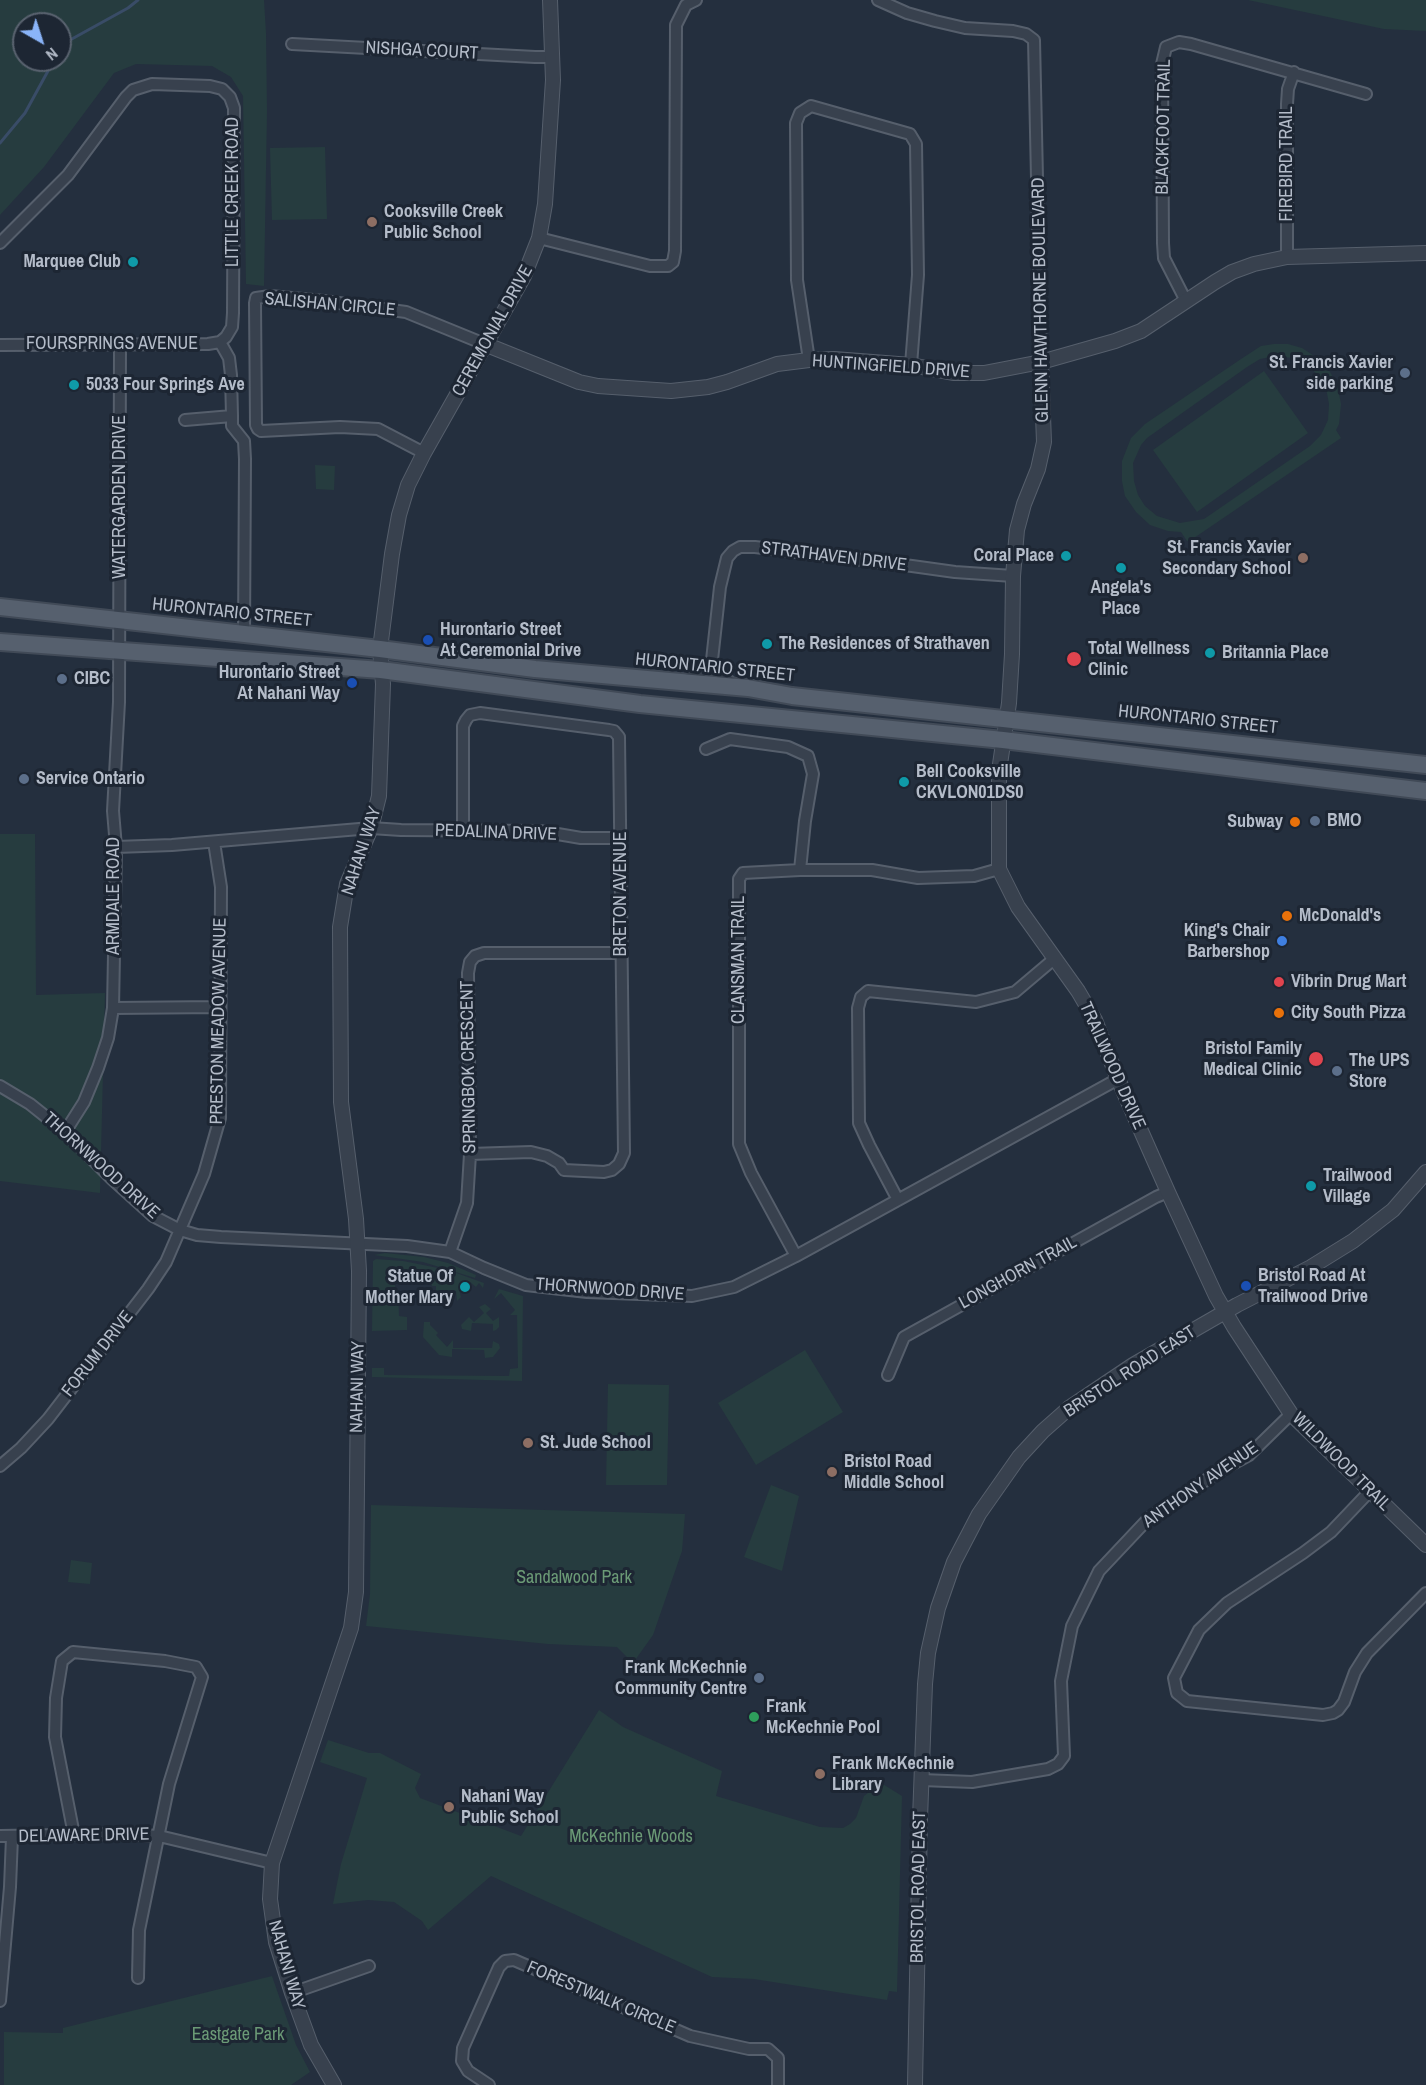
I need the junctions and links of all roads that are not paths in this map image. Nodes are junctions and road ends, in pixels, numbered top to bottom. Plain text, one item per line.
1 (550, 0) edge
2 (696, 0) edge
3 (878, 0) edge
4 (292, 44) dead end
5 (553, 57) junction
6 (1294, 72) junction
7 (1366, 94) dead end
8 (539, 238) junction
9 (0, 243) edge
10 (1426, 253) edge
11 (1287, 257) junction
12 (1186, 301) junction
13 (222, 340) junction
14 (0, 345) edge
15 (120, 345) junction
16 (487, 345) junction
17 (809, 360) junction
18 (1041, 362) junction
19 (911, 365) junction
20 (232, 416) junction
21 (185, 420) dead end
22 (424, 453) junction
23 (1012, 576) junction
24 (0, 607) edge
25 (118, 620) junction
26 (244, 634) junction
27 (0, 642) edge
28 (380, 649) junction
29 (118, 650) junction
30 (712, 660) junction
31 (381, 670) junction
32 (680, 682) junction
33 (748, 688) junction
34 (1006, 719) junction
35 (1003, 740) junction
36 (706, 749) dead end
37 (1426, 765) edge
38 (1426, 791) edge
39 (371, 828) junction
40 (463, 831) junction
41 (621, 838) junction
42 (214, 842) junction
43 (116, 847) junction
44 (999, 869) junction
45 (800, 870) junction
46 (621, 953) junction
47 (1054, 959) junction
48 (219, 1007) junction
49 (113, 1008) junction
50 (1118, 1079) junction
51 (0, 1086) edge
52 (65, 1132) junction
53 (470, 1154) junction
54 (1426, 1172) edge
55 (1168, 1192) junction
56 (898, 1200) junction
57 (180, 1230) junction
58 (357, 1244) junction
59 (450, 1252) junction
60 (796, 1256) junction
61 (1226, 1312) junction
62 (888, 1375) dead end
63 (1291, 1414) junction
64 (0, 1466) edge
65 (1370, 1491) junction
66 (1426, 1545) edge
67 (1426, 1593) edge
68 (922, 1780) junction
69 (74, 1835) junction
70 (0, 1836) edge
71 (159, 1836) junction
72 (12, 1837) junction
73 (272, 1863) junction
74 (369, 1966) dead end
75 (138, 1978) dead end
76 (292, 1993) junction
77 (0, 2001) edge
78 (334, 2085) edge
79 (489, 2085) edge
80 (778, 2085) edge
81 (915, 2085) edge

1 - 5 street, CEREMONIAL DRIVE
2 - 8 street
3 - 18 street, GLENN HAWTHORNE BOULEVARD
4 - 5 street, NISHGA COURT
5 - 8 street, CEREMONIAL DRIVE
6 - 7 street, BLACKFOOT TRAIL
6 - 11 street, FIREBIRD TRAIL
6 - 12 street, BLACKFOOT TRAIL
8 - 16 street, CEREMONIAL DRIVE
9 - 13 street, LITTLE CREEK ROAD
10 - 11 street, HUNTINGFIELD DRIVE
11 - 12 street, HUNTINGFIELD DRIVE
12 - 18 street, HUNTINGFIELD DRIVE
13 - 15 street, FOURSPRINGS AVENUE
13 - 20 street
14 - 15 street, FOURSPRINGS AVENUE
15 - 25 street, WATERGARDEN DRIVE
16 - 17 street, HUNTINGFIELD DRIVE
16 - 22 street, CEREMONIAL DRIVE
16 - 22 street, SALISHAN CIRCLE
17 - 19 street, HUNTINGFIELD DRIVE
17 - 19 street
18 - 19 street, HUNTINGFIELD DRIVE
18 - 23 street, GLENN HAWTHORNE BOULEVARD
20 - 21 street
20 - 26 street
22 - 28 street, CEREMONIAL DRIVE
23 - 30 street, STRATHAVEN DRIVE
23 - 34 street, GLENN HAWTHORNE BOULEVARD
24 - 25 main road, HURONTARIO STREET
25 - 26 main road, HURONTARIO STREET
25 - 29 street, WATERGARDEN DRIVE
26 - 28 main road, HURONTARIO STREET
27 - 29 main road
28 - 31 street, NAHANI WAY
28 - 32 main road, HURONTARIO STREET
29 - 31 main road
29 - 43 street, ARMDALE ROAD
30 - 32 street
30 - 33 street
31 - 35 main road
31 - 39 street, NAHANI WAY
32 - 33 main road, HURONTARIO STREET
33 - 34 main road, HURONTARIO STREET
34 - 35 street, TRAILWOOD DRIVE
34 - 37 main road, HURONTARIO STREET
35 - 38 main road
35 - 44 street, TRAILWOOD DRIVE
36 - 45 street
39 - 40 street, PEDALINA DRIVE
39 - 42 street, PEDALINA DRIVE
39 - 58 street, NAHANI WAY
40 - 41 street, PEDALINA DRIVE
40 - 41 street, BRETON AVENUE
41 - 46 street, BRETON AVENUE
42 - 43 street, PEDALINA DRIVE
42 - 48 street, PRESTON MEADOW AVENUE
43 - 49 street, ARMDALE ROAD
44 - 45 street, CLANSMAN TRAIL
44 - 47 street, TRAILWOOD DRIVE
45 - 60 street, CLANSMAN TRAIL
46 - 53 street, SPRINGBOK CRESCENT
46 - 53 street, BRETON AVENUE
47 - 50 street, TRAILWOOD DRIVE
47 - 56 street
48 - 49 street
48 - 57 street, PRESTON MEADOW AVENUE
49 - 52 street, ARMDALE ROAD
50 - 55 street, TRAILWOOD DRIVE
50 - 56 street, THORNWOOD DRIVE
51 - 52 street, THORNWOOD DRIVE
52 - 57 street, THORNWOOD DRIVE
53 - 59 street, SPRINGBOK CRESCENT
54 - 61 street, BRISTOL ROAD EAST
55 - 61 street, TRAILWOOD DRIVE
55 - 62 street, LONGHORN TRAIL
56 - 60 street, THORNWOOD DRIVE
57 - 58 street, THORNWOOD DRIVE
57 - 64 street, FORUM DRIVE
58 - 59 street, THORNWOOD DRIVE
58 - 73 street, NAHANI WAY
59 - 60 street, THORNWOOD DRIVE
61 - 63 street, WILDWOOD TRAIL
61 - 68 street, BRISTOL ROAD EAST
63 - 65 street, WILDWOOD TRAIL
63 - 68 street, ANTHONY AVENUE
65 - 66 street, WILDWOOD TRAIL
65 - 67 street
68 - 81 street, BRISTOL ROAD EAST
69 - 71 street, DELAWARE DRIVE
69 - 71 street
69 - 72 street, DELAWARE DRIVE
70 - 72 street, DELAWARE DRIVE
71 - 73 street, DELAWARE DRIVE
71 - 75 street
72 - 77 street
73 - 76 street, NAHANI WAY
74 - 76 street
76 - 78 street, NAHANI WAY
79 - 80 street, FORESTWALK CIRCLE

